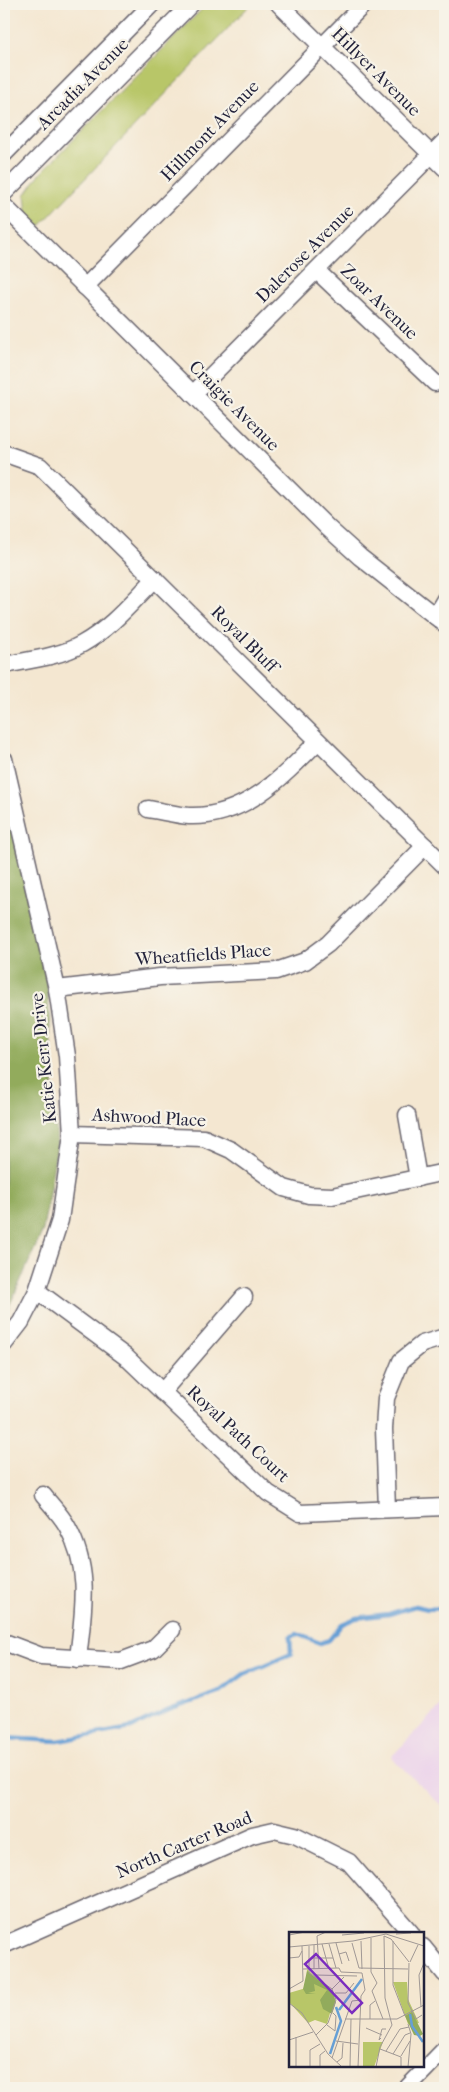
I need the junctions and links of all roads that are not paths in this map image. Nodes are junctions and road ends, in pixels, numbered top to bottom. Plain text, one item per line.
1 (152, 4) edge
2 (191, 4) edge
3 (280, 4) edge
4 (364, 4) edge
5 (322, 46) junction
6 (445, 141) edge
7 (4, 154) edge
8 (432, 155) junction
9 (445, 168) edge
10 (4, 193) edge
11 (4, 206) edge
12 (316, 271) junction
13 (85, 287) junction
14 (435, 384) dead end
15 (193, 394) junction
16 (6, 454) dead end
17 (155, 579) junction
18 (445, 599) edge
19 (440, 620) edge
20 (4, 665) edge
21 (318, 741) junction
22 (4, 759) edge
23 (148, 808) dead end
24 (425, 846) junction
25 (445, 866) edge
26 (57, 989) junction
27 (407, 1115) dead end
28 (72, 1134) junction
29 (445, 1172) edge
30 (418, 1178) junction
31 (37, 1291) junction
32 (244, 1297) dead end
33 (445, 1337) edge
34 (4, 1344) edge
35 (162, 1392) junction
36 (44, 1495) dead end
37 (445, 1507) edge
38 (387, 1509) junction
39 (172, 1630) dead end
40 (4, 1642) edge
41 (78, 1659) junction
42 (410, 1932) edge
43 (4, 1945) edge
44 (424, 1948) edge
45 (445, 1974) edge
46 (445, 2049) edge
47 (407, 2088) edge

1 - 7 street, Arcadia Avenue
2 - 10 street, Arcadia Avenue
3 - 5 street, Hillyer Avenue
4 - 5 street, Hillmont Avenue
5 - 8 street, Hillyer Avenue
5 - 13 street, Hillmont Avenue
6 - 8 street, Dalerose Avenue
8 - 9 street, Hillyer Avenue
8 - 12 street, Dalerose Avenue
11 - 13 street, Craigie Avenue
12 - 14 street, Zoar Avenue
12 - 15 street, Dalerose Avenue
13 - 15 street, Craigie Avenue
15 - 19 street, Craigie Avenue
16 - 17 street, Royal Bluff
17 - 20 street
17 - 21 street, Royal Bluff
18 - 19 street
21 - 23 street
21 - 24 street, Royal Bluff
22 - 26 street, Katie Kerr Drive
24 - 25 street, Royal Bluff
24 - 26 street, Wheatfields Place
26 - 28 street, Katie Kerr Drive
27 - 30 street
28 - 30 street, Ashwood Place
28 - 31 street, Katie Kerr Drive
29 - 30 street, Ashwood Place
31 - 34 street, Katie Kerr Drive
31 - 35 street, Royal Path Court
32 - 35 street
33 - 38 street
35 - 38 street, Royal Path Court
36 - 41 street
37 - 38 street, Royal Path Court
39 - 41 street
40 - 41 street
42 - 43 street, North Carter Road
44 - 45 street
46 - 47 street

